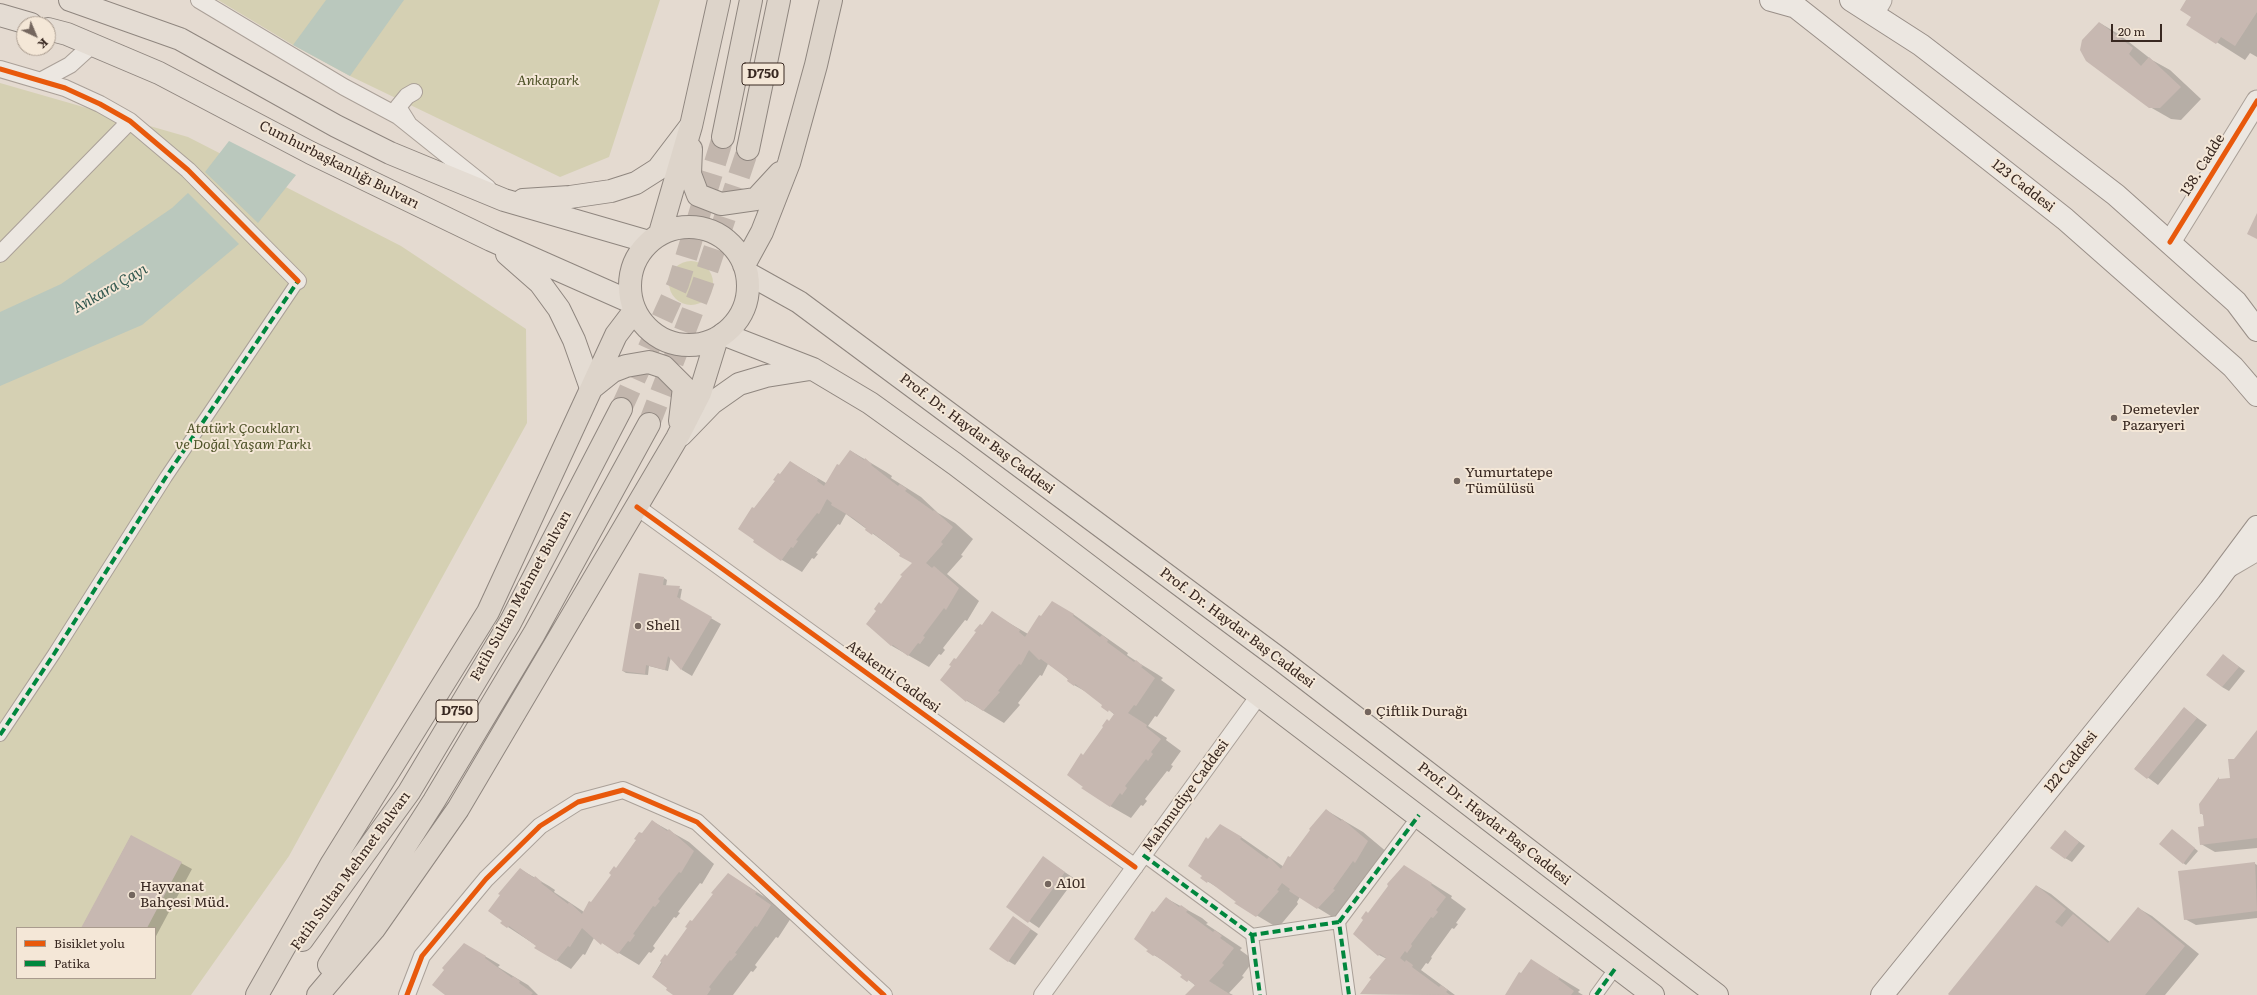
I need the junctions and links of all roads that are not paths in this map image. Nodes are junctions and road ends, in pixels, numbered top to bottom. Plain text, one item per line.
1 (70, 0) edge
2 (199, 0) edge
3 (719, 0) edge
4 (751, 0) edge
5 (779, 0) edge
6 (831, 0) edge
7 (1771, 0) edge
8 (1851, 0) edge
9 (1877, 7) edge
10 (0, 15) edge
11 (16, 20) edge
12 (56, 32) edge
13 (92, 45) junction
14 (0, 69) edge
15 (42, 80) junction
16 (414, 92) dead end
17 (2257, 101) edge
18 (130, 121) junction
19 (691, 126) junction
20 (411, 127) junction
21 (723, 137) tunnel mouth
22 (748, 149) tunnel mouth
23 (789, 163) junction
24 (505, 200) junction
25 (655, 237) junction
26 (491, 240) junction
27 (2170, 242) junction
28 (0, 254) edge
29 (746, 269) junction
30 (298, 282) joint
31 (633, 306) junction
32 (2257, 330) edge
33 (720, 336) junction
34 (813, 369) junction
35 (591, 388) junction
36 (2257, 395) edge
37 (621, 409) tunnel mouth
38 (649, 424) tunnel mouth
39 (678, 438) junction
40 (637, 507) junction
41 (2257, 527) edge
42 (2257, 550) edge
43 (2226, 568) junction
44 (1260, 694) junction
45 (0, 735) edge
46 (1419, 815) junction
47 (1139, 861) junction
48 (1339, 922) junction
49 (1252, 935) junction
50 (1617, 966) junction
51 (257, 995) edge
52 (262, 995) edge
53 (310, 995) edge
54 (318, 995) edge
55 (407, 995) edge
56 (884, 995) edge
57 (1042, 995) edge
58 (1260, 995) edge
59 (1349, 995) edge
60 (1596, 995) edge
61 (1653, 995) edge
62 (1717, 995) edge
63 (1882, 995) edge

1 - 24 main road
2 - 20 street
3 - 19 highway
4 - 21 highway, D750
5 - 22 highway, D750
6 - 23 highway
7 - 36 main road, 123 Caddesi
8 - 9 main road
9 - 27 main road
10 - 11 main road
12 - 13 main road, Cumhurbaşkanlığı Bulvarı
13 - 15 street
13 - 26 main road, Cumhurbaşkanlığı Bulvarı
14 - 15 street
15 - 18 street
16 - 20 street
17 - 27 street, 138. Cadde
18 - 28 street
18 - 30 street
19 - 23 highway
19 - 24 main road
19 - 25 highway
20 - 24 street
23 - 29 highway
24 - 25 main road
25 - 29 highway
25 - 31 highway
26 - 31 main road, Cumhurbaşkanlığı Bulvarı
26 - 35 main road
27 - 32 main road
29 - 33 highway
29 - 62 main road, Prof. Dr. Haydar Baş Caddesi
30 - 45 street
31 - 33 highway
31 - 35 highway
33 - 34 main road
33 - 39 highway
34 - 39 main road
34 - 44 main road
35 - 39 highway
35 - 51 highway
37 - 52 highway, Fatih Sultan Mehmet Bulvarı / D750
38 - 53 highway, Fatih Sultan Mehmet Bulvarı / D750
39 - 40 highway
40 - 47 street, Atakenti Caddesi
40 - 54 highway
41 - 43 main road, 122 Caddesi
42 - 43 street
43 - 63 main road, 122 Caddesi
44 - 46 main road
44 - 47 street, Mahmudiye Caddesi
46 - 48 street
46 - 50 main road
47 - 49 street
47 - 57 street, Mahmudiye Caddesi
48 - 49 street
48 - 59 street
49 - 58 street
50 - 60 street
50 - 61 main road
55 - 56 street

